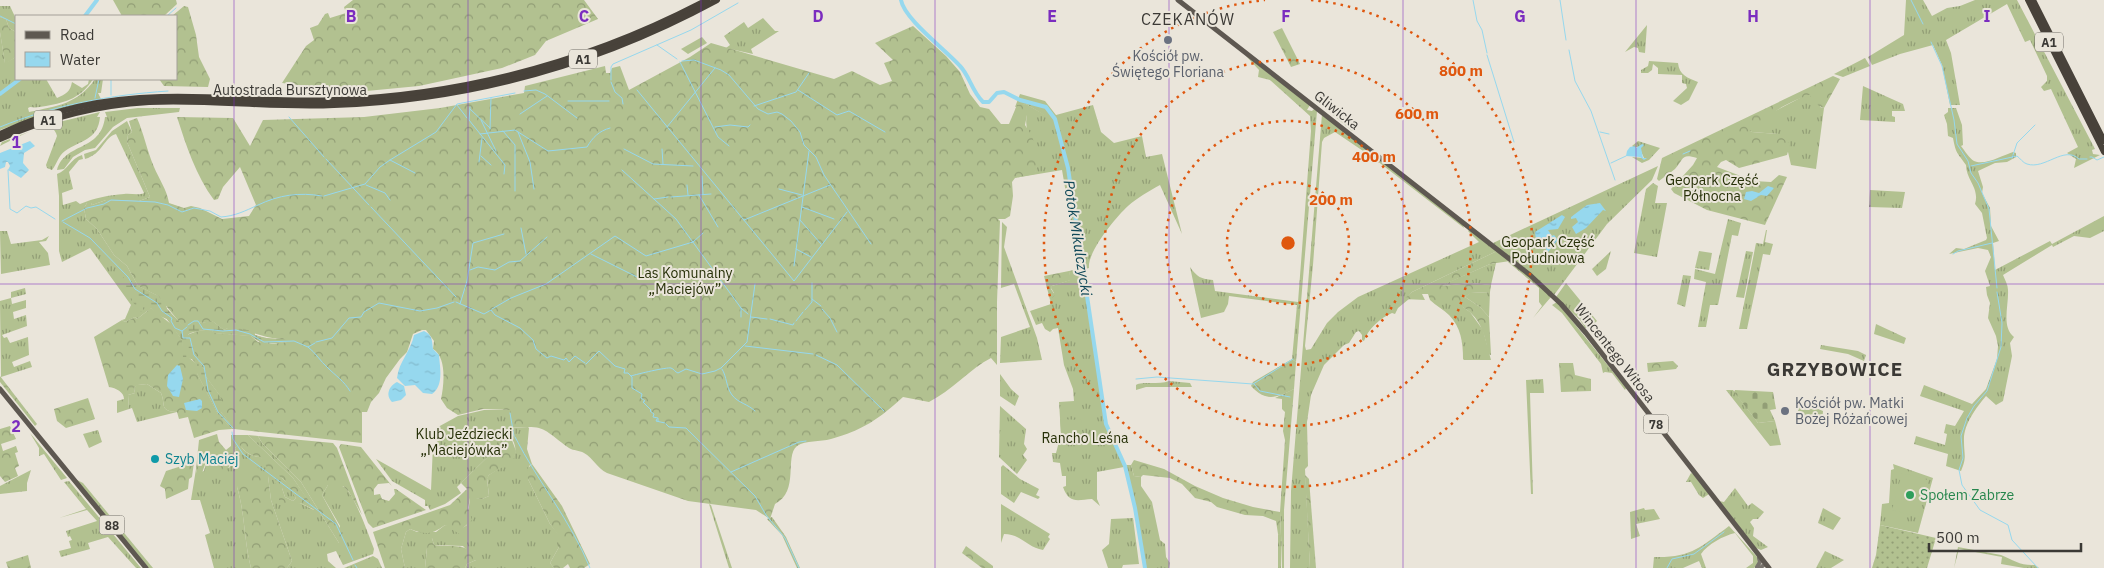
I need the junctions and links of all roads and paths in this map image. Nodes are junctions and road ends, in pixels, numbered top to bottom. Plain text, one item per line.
1 (707, 0) edge
2 (717, 0) edge
3 (1178, 0) edge
4 (2028, 0) edge
5 (2033, 0) edge
6 (326, 103) junction
7 (334, 103) junction
8 (0, 134) edge
9 (0, 139) edge
10 (2104, 142) edge
11 (2104, 152) edge
12 (1484, 239) joint
13 (0, 391) edge
14 (1762, 567) edge
15 (145, 568) edge

1 - 7 highway, Autostrada Bursztynowa / A1
2 - 7 highway, Autostrada Bursztynowa / A1
3 - 12 main road, Gliwicka / 78
4 - 11 highway, A1
5 - 10 highway, A1
6 - 7 highway, Autostrada Bursztynowa / A1
6 - 8 highway, Autostrada Bursztynowa / A1
6 - 9 highway, Autostrada Bursztynowa / A1
12 - 14 main road, Wincentego Witosa / 78
13 - 15 main road, 88

